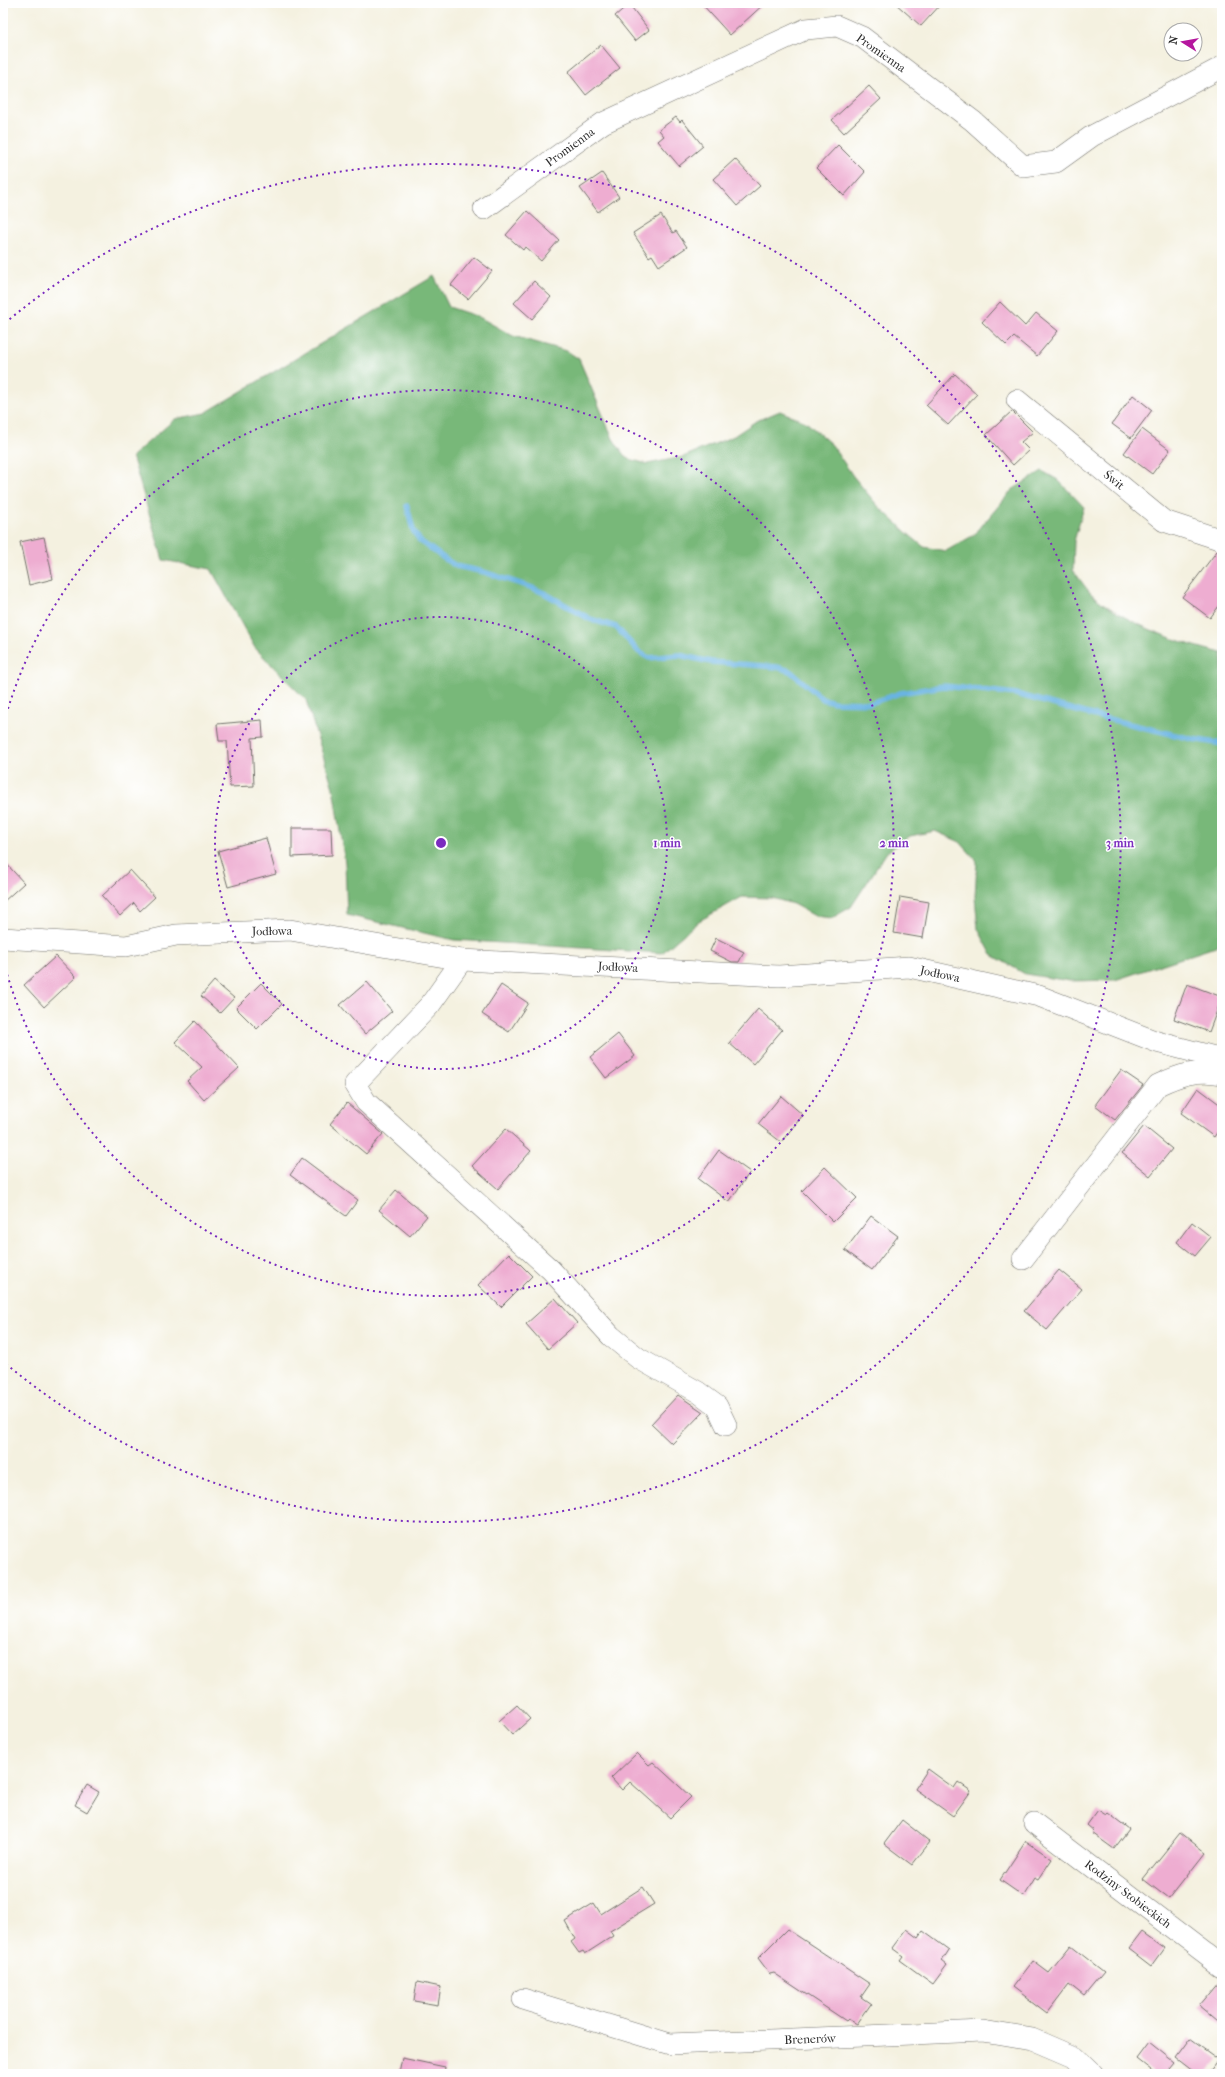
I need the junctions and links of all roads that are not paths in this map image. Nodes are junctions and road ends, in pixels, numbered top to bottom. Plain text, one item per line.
1 (1222, 67) edge
2 (484, 209) dead end
3 (1017, 400) dead end
4 (1222, 540) edge
5 (3, 938) edge
6 (462, 960) junction
7 (1222, 1058) edge
8 (1222, 1074) edge
9 (1023, 1259) dead end
10 (726, 1425) dead end
11 (1034, 1823) dead end
12 (1222, 1966) edge
13 (523, 1999) dead end
14 (1092, 2074) edge

1 - 2 street, Promienna
3 - 4 street, Świt
5 - 6 street, Jodłowa
6 - 7 street, Jodłowa
6 - 10 street
8 - 9 street
11 - 12 street, Rodziny Stobieckich
13 - 14 street, Brenerów

